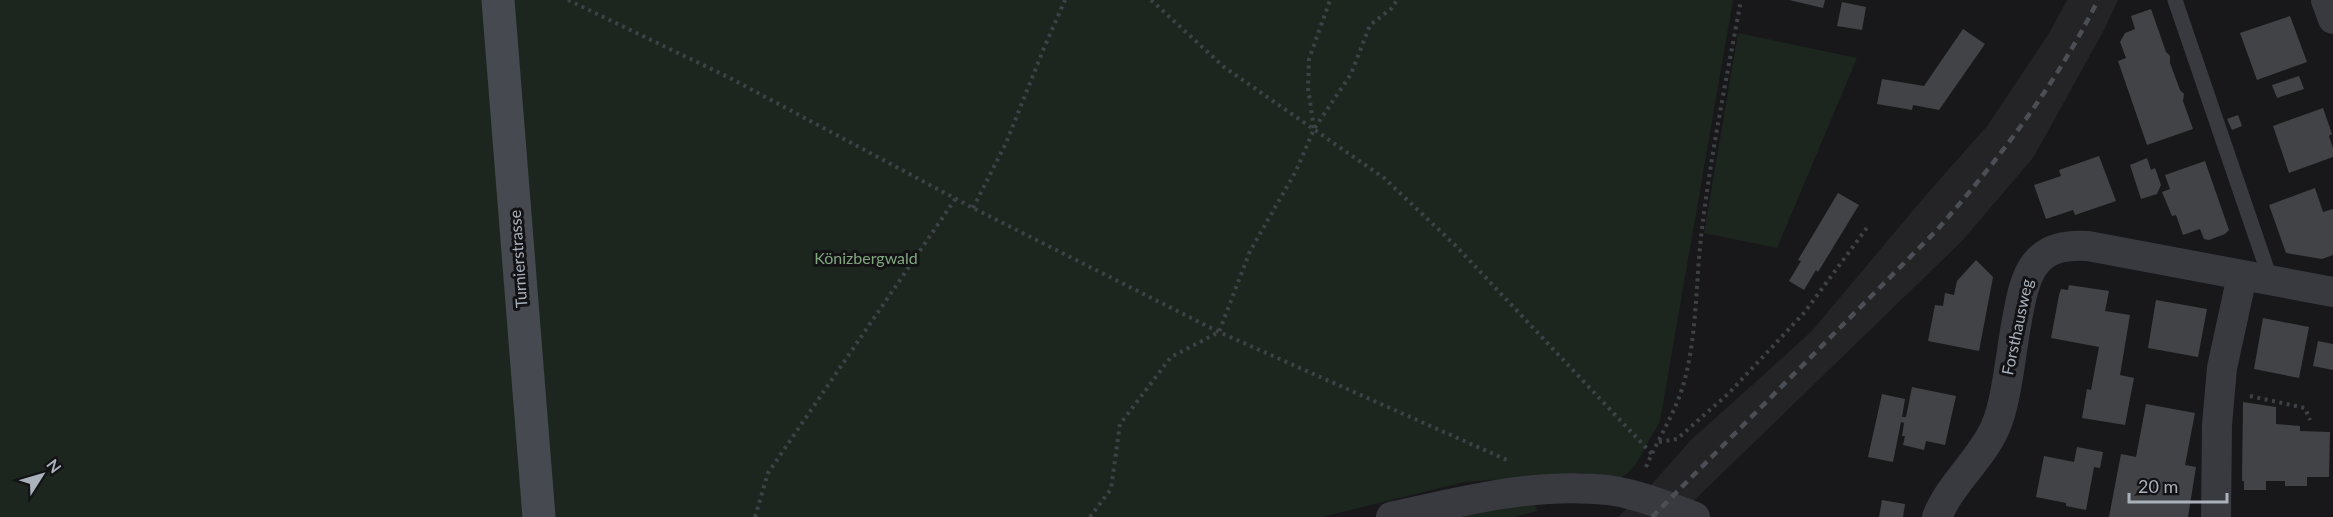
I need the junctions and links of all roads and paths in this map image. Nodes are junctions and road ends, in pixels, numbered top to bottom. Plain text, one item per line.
1 (498, 0) edge
2 (568, 0) edge
3 (1065, 0) edge
4 (1151, 0) edge
5 (1330, 0) edge
6 (1397, 0) edge
7 (1741, 0) edge
8 (2175, 0) edge
9 (2326, 0) edge
10 (2333, 19) edge
11 (1314, 129) junction
12 (956, 198) junction
13 (973, 208) junction
14 (1869, 225) dead end
15 (2242, 276) junction
16 (2271, 281) junction
17 (2333, 292) edge
18 (1219, 332) junction
19 (2220, 389) junction
20 (2310, 420) dead end
21 (1659, 442) junction
22 (1652, 454) junction
23 (1546, 489) junction
24 (1634, 496) junction
25 (539, 517) edge
26 (755, 517) edge
27 (1090, 517) edge
28 (1391, 517) edge
29 (1695, 517) edge
30 (1937, 517) edge
31 (2216, 517) edge

1 - 25 main road, Turnierstrasse
2 - 12 path
3 - 13 path
4 - 11 path
5 - 11 path
6 - 11 path
7 - 21 path
8 - 16 lane
9 - 10 street
11 - 18 path
11 - 22 path
12 - 13 path
12 - 26 path
13 - 18 path
14 - 21 path
15 - 16 street, Forsthausweg
15 - 19 street
15 - 30 street, Forsthausweg
16 - 17 street, Forsthausweg
18 - 23 path
18 - 27 path
19 - 20 path
19 - 31 street
21 - 22 path
22 - 24 path
23 - 24 street
23 - 28 street
24 - 29 street

